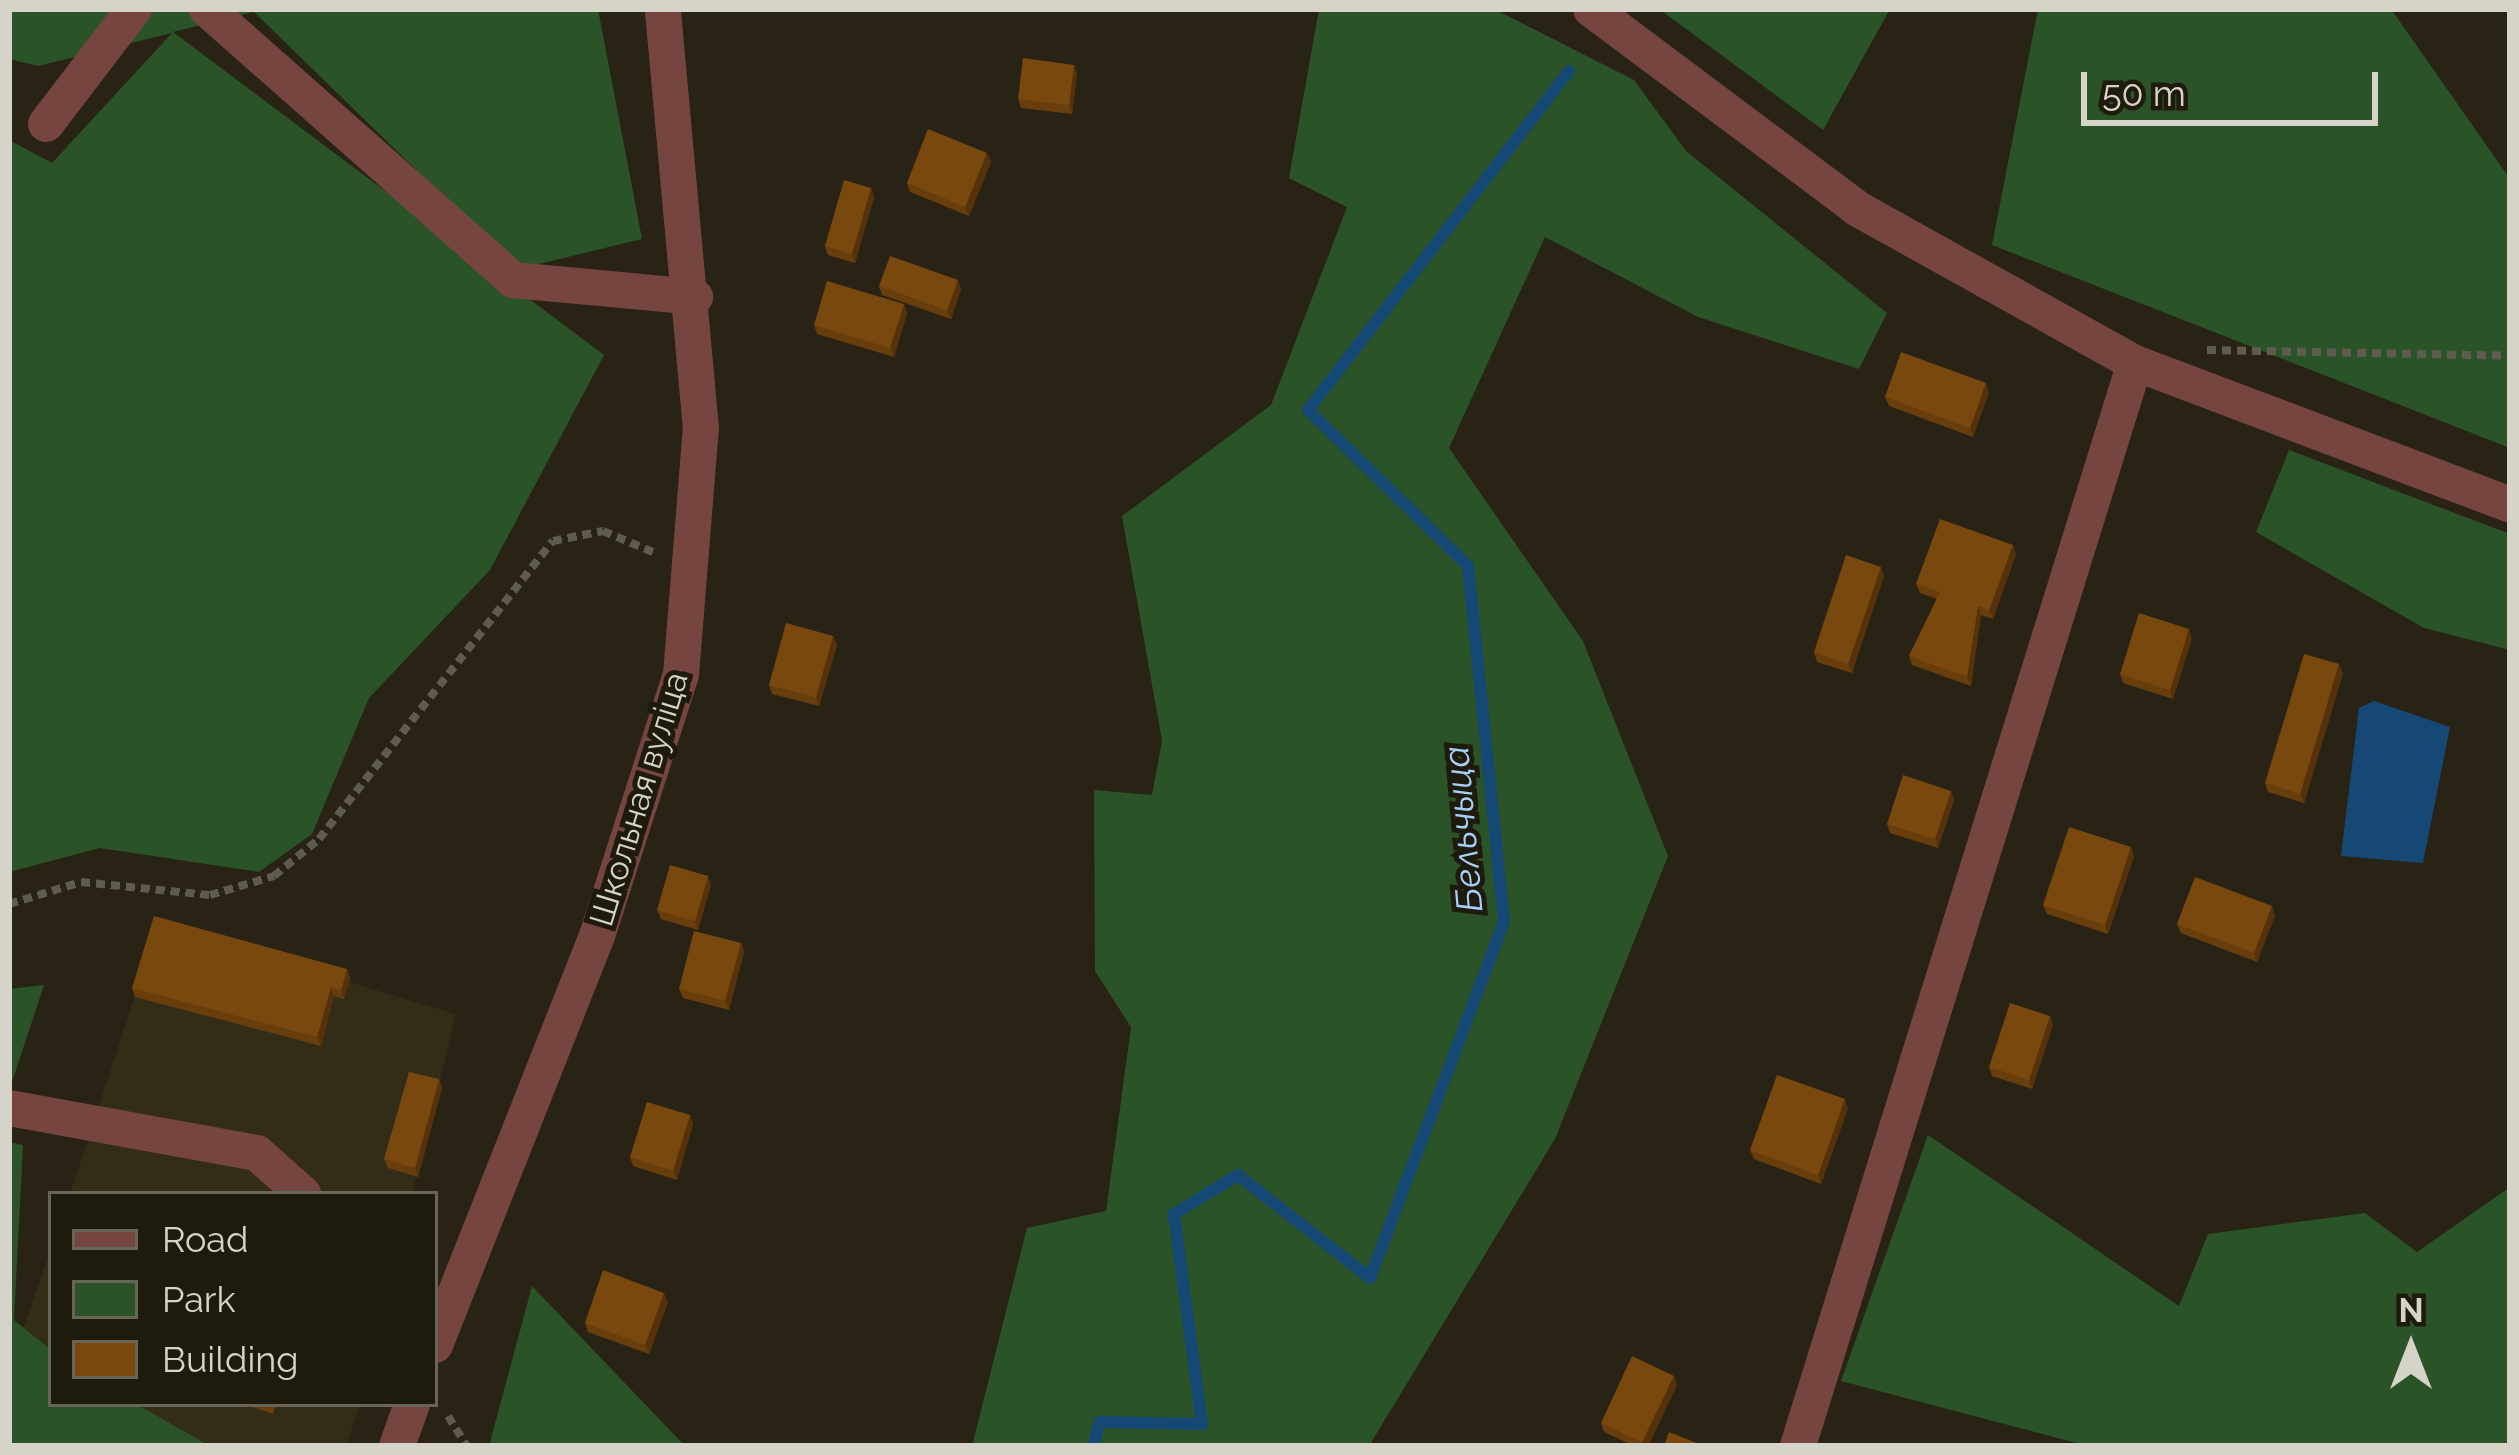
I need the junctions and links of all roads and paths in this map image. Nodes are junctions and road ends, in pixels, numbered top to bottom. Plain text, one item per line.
1 (134, 9) edge
2 (206, 9) edge
3 (663, 9) edge
4 (1591, 9) edge
5 (46, 124) dead end
6 (695, 297) junction
7 (2199, 352) dead end
8 (2510, 356) edge
9 (2135, 363) junction
10 (2510, 506) edge
11 (692, 592) junction
12 (9, 904) edge
13 (9, 1108) edge
14 (300, 1191) edge
15 (438, 1337) edge
16 (438, 1399) edge
17 (411, 1407) edge
18 (397, 1446) edge
19 (466, 1446) edge
20 (1798, 1446) edge

1 - 5 street
2 - 6 street
3 - 6 street, Школьная вуліца
4 - 9 street
6 - 11 street, Школьная вуліца
7 - 8 path
9 - 10 street
9 - 20 street
11 - 12 path
11 - 15 street, Школьная вуліца
13 - 14 street
16 - 19 path
17 - 18 street

